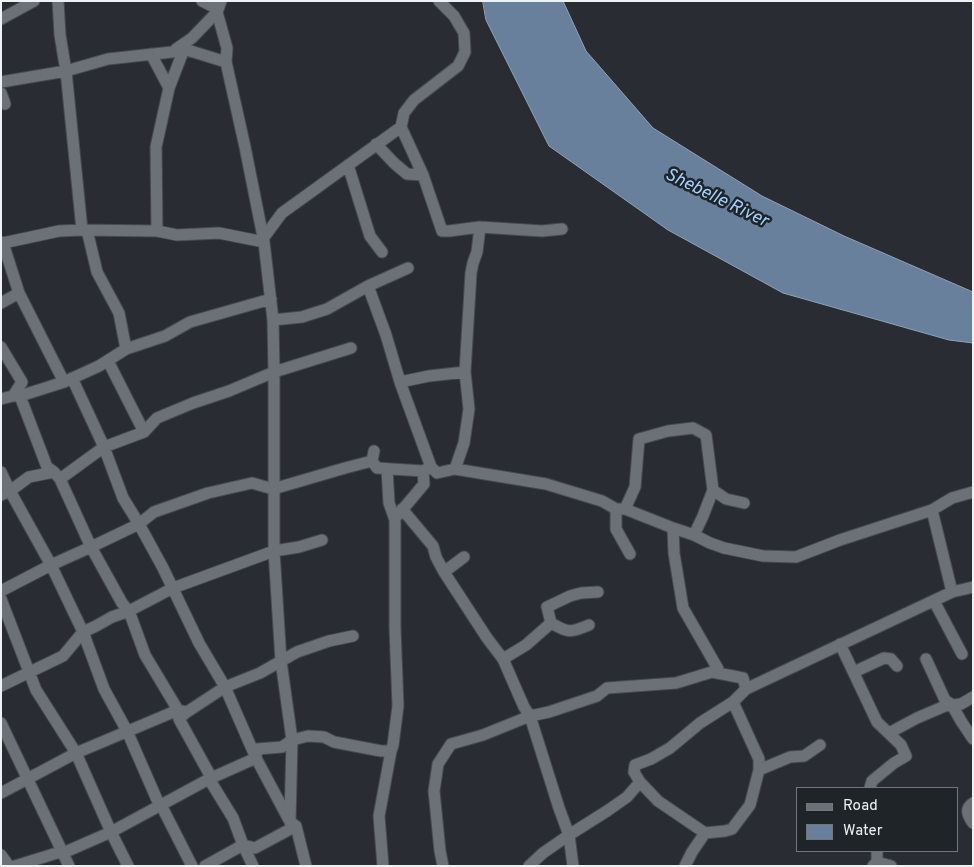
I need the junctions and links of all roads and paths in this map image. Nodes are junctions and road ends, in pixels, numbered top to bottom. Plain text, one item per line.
1 (34, 1) edge
2 (58, 1) edge
3 (202, 1) edge
4 (438, 1) edge
5 (219, 8) edge
6 (1, 19) edge
7 (184, 49) junction
8 (172, 52) junction
9 (151, 54) junction
10 (226, 62) junction
11 (66, 70) junction
12 (1, 82) edge
13 (169, 88) junction
14 (401, 127) junction
15 (376, 144) junction
16 (348, 165) junction
17 (423, 175) junction
18 (480, 228) junction
19 (562, 228) dead end
20 (84, 230) junction
21 (158, 231) junction
22 (263, 241) junction
23 (2, 243) edge
24 (382, 252) dead end
25 (408, 268) dead end
26 (368, 286) junction
27 (19, 294) junction
28 (271, 299) junction
29 (1, 303) edge
30 (273, 320) junction
31 (1, 346) edge
32 (351, 348) dead end
33 (126, 349) junction
34 (108, 361) junction
35 (274, 372) junction
36 (464, 372) junction
37 (68, 380) junction
38 (400, 382) junction
39 (16, 396) junction
40 (1, 399) edge
41 (144, 432) junction
42 (104, 447) junction
43 (387, 469) junction
44 (427, 469) junction
45 (455, 469) junction
46 (1, 472) edge
47 (57, 475) junction
48 (273, 489) junction
49 (713, 490) junction
50 (973, 492) edge
51 (6, 493) edge
52 (744, 503) dead end
53 (402, 509) junction
54 (620, 509) junction
55 (932, 510) junction
56 (395, 520) junction
57 (139, 524) junction
58 (673, 528) junction
59 (694, 534) junction
60 (322, 540) dead end
61 (91, 547) junction
62 (274, 551) junction
63 (630, 554) dead end
64 (464, 557) dead end
65 (51, 565) junction
66 (444, 572) junction
67 (973, 587) edge
68 (173, 588) junction
69 (1, 591) edge
70 (598, 592) dead end
71 (952, 592) junction
72 (1, 599) edge
73 (934, 601) junction
74 (129, 611) junction
75 (551, 623) junction
76 (589, 625) dead end
77 (83, 632) junction
78 (353, 636) dead end
79 (840, 644) junction
80 (962, 654) dead end
81 (503, 658) junction
82 (926, 659) dead end
83 (281, 661) junction
84 (897, 666) dead end
85 (29, 672) junction
86 (712, 672) junction
87 (854, 672) junction
88 (1, 686) edge
89 (225, 687) junction
90 (746, 689) junction
91 (973, 697) edge
92 (733, 702) junction
93 (952, 705) junction
94 (181, 713) junction
95 (530, 716) junction
96 (1, 723) edge
97 (127, 731) junction
98 (890, 733) junction
99 (973, 739) edge
100 (292, 740) junction
101 (820, 745) dead end
102 (391, 750) junction
103 (76, 753) junction
104 (256, 758) junction
105 (759, 770) junction
106 (28, 779) junction
107 (209, 779) junction
108 (640, 782) junction
109 (870, 787) edge
110 (1, 793) edge
111 (973, 803) edge
112 (161, 805) junction
113 (973, 823) edge
114 (293, 824) junction
115 (111, 832) junction
116 (705, 833) junction
117 (569, 835) junction
118 (243, 845) junction
119 (64, 853) junction
120 (1, 855) edge
121 (876, 860) edge
122 (9, 866) edge
123 (15, 866) edge
124 (69, 866) edge
125 (128, 866) edge
126 (192, 866) edge
127 (205, 866) edge
128 (253, 866) edge
129 (306, 866) edge
130 (383, 866) edge
131 (442, 866) edge
132 (529, 866) edge
133 (573, 866) edge
134 (685, 866) edge
135 (891, 866) edge

1 - 6 street
2 - 11 street
3 - 5 street
4 - 14 street
5 - 8 street
5 - 10 street
7 - 8 street
7 - 10 street
7 - 13 street
8 - 9 street
9 - 11 street
9 - 13 street
10 - 22 street
11 - 12 street
11 - 20 street
13 - 21 street
14 - 15 street
14 - 17 street
15 - 16 street
15 - 17 street
16 - 22 street
16 - 24 street
17 - 18 street
18 - 19 street
18 - 36 street
20 - 21 street
20 - 23 street
20 - 33 street
21 - 22 street
22 - 28 street
23 - 27 street
25 - 26 street
26 - 30 street
26 - 38 street
27 - 29 street
27 - 37 street
28 - 30 street
28 - 33 street
30 - 35 street
31 - 39 street
32 - 35 street
33 - 34 street
34 - 37 street
34 - 41 street
35 - 41 street
35 - 48 street
36 - 38 street
36 - 45 street
37 - 39 street
37 - 42 street
38 - 44 street
39 - 40 street
39 - 47 street
41 - 42 street
42 - 47 street
42 - 57 street
43 - 44 street
43 - 48 street
43 - 56 street
44 - 45 street
44 - 53 street
45 - 54 street
46 - 51 street
47 - 51 street
47 - 61 street
48 - 57 street
48 - 62 street
49 - 52 street
49 - 54 street
49 - 59 street
50 - 55 street
51 - 65 street
53 - 56 street
53 - 66 street
54 - 58 street
54 - 63 street
55 - 59 street
55 - 71 street
56 - 102 street
57 - 61 street
57 - 68 street
58 - 59 street
58 - 86 street
60 - 62 street
61 - 65 street
61 - 74 street
62 - 68 street
62 - 83 street
64 - 66 street
65 - 69 street
65 - 77 street
66 - 81 street
67 - 71 street
68 - 74 street
68 - 89 street
70 - 75 street
71 - 73 street
72 - 85 street
73 - 79 street
73 - 80 street
74 - 77 street
74 - 94 street
75 - 76 street
75 - 81 street
77 - 85 street
77 - 97 street
78 - 83 street
79 - 87 street
79 - 90 street
81 - 95 street
82 - 93 street
83 - 89 street
83 - 100 street
84 - 87 street
85 - 88 street
85 - 103 street
86 - 90 street
86 - 95 street
87 - 98 street
89 - 94 street
89 - 104 street
90 - 92 street
91 - 93 street
92 - 105 street
92 - 108 street
93 - 98 street
93 - 99 street
94 - 97 street
94 - 107 street
95 - 117 street
95 - 131 street
96 - 106 street
97 - 103 street
97 - 112 street
98 - 109 street
100 - 102 street
100 - 104 street
100 - 114 street
101 - 105 street
102 - 130 street
103 - 106 street
103 - 115 street
104 - 107 street
104 - 114 street
105 - 116 street
106 - 110 street
106 - 119 street
107 - 112 street
107 - 118 street
108 - 116 street
108 - 117 street
111 - 113 street
112 - 115 street
112 - 126 street
114 - 118 street
114 - 129 street
115 - 119 street
115 - 125 street
116 - 134 street
117 - 132 street
117 - 133 street
118 - 127 street
118 - 128 street
119 - 123 street
119 - 124 street
120 - 122 street
121 - 135 street

